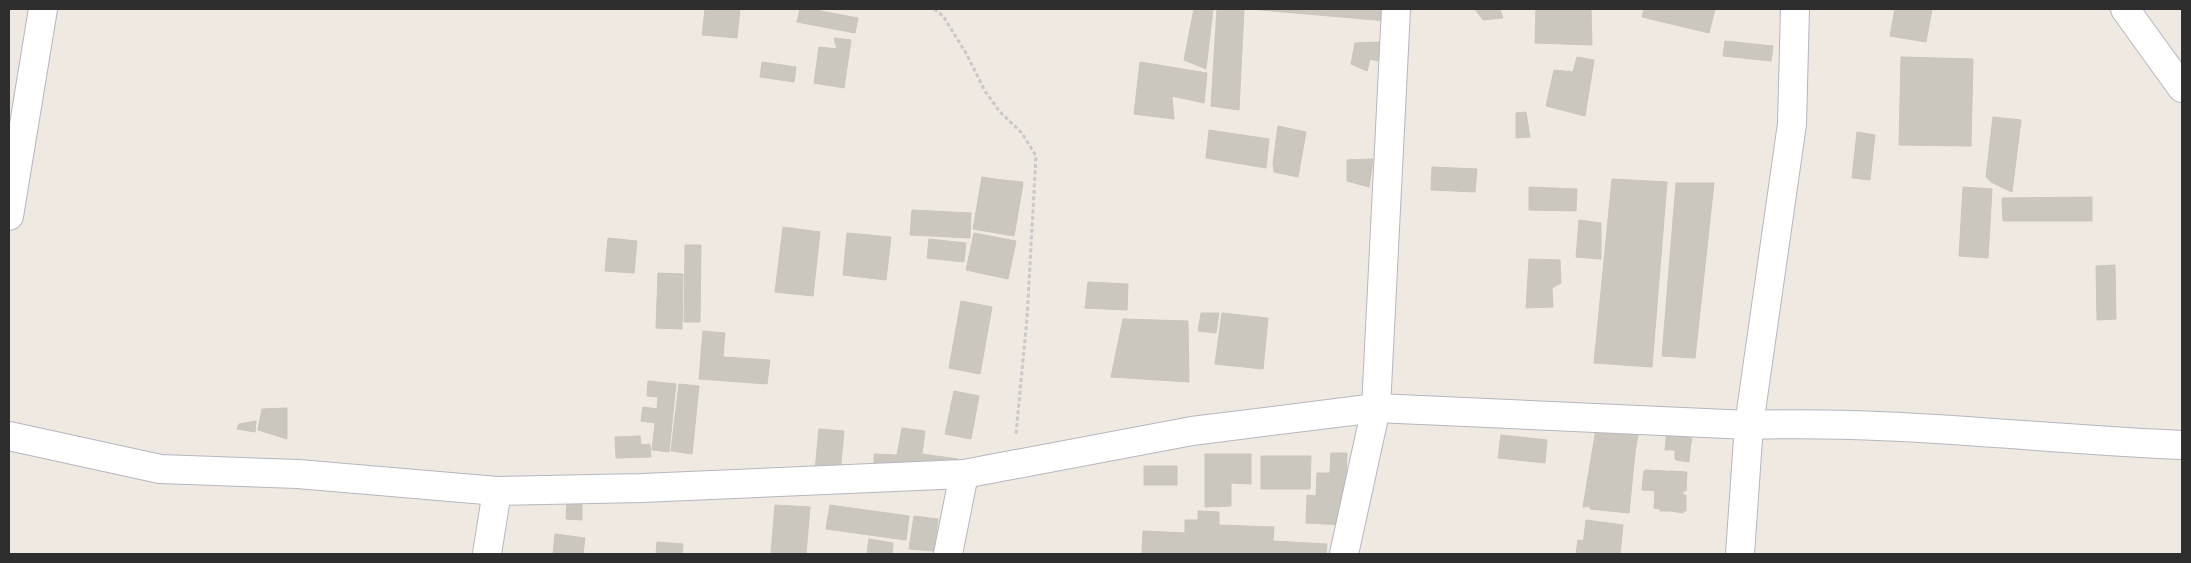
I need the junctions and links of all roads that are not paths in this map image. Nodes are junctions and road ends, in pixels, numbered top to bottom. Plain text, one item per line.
1 (43, 9) edge
2 (1396, 9) edge
3 (1795, 9) edge
4 (2125, 9) edge
5 (2182, 88) edge
6 (9, 216) edge
7 (1376, 408) junction
8 (1749, 425) junction
9 (9, 436) edge
10 (2182, 445) edge
11 (964, 474) junction
12 (497, 491) junction
13 (487, 554) edge
14 (948, 554) edge
15 (1344, 554) edge
16 (1740, 554) edge

1 - 6 street
2 - 7 street
3 - 8 street
4 - 5 street
7 - 8 street
7 - 11 street
7 - 15 street
8 - 10 street
8 - 16 street
9 - 12 street
11 - 12 street
11 - 14 street
12 - 13 street

